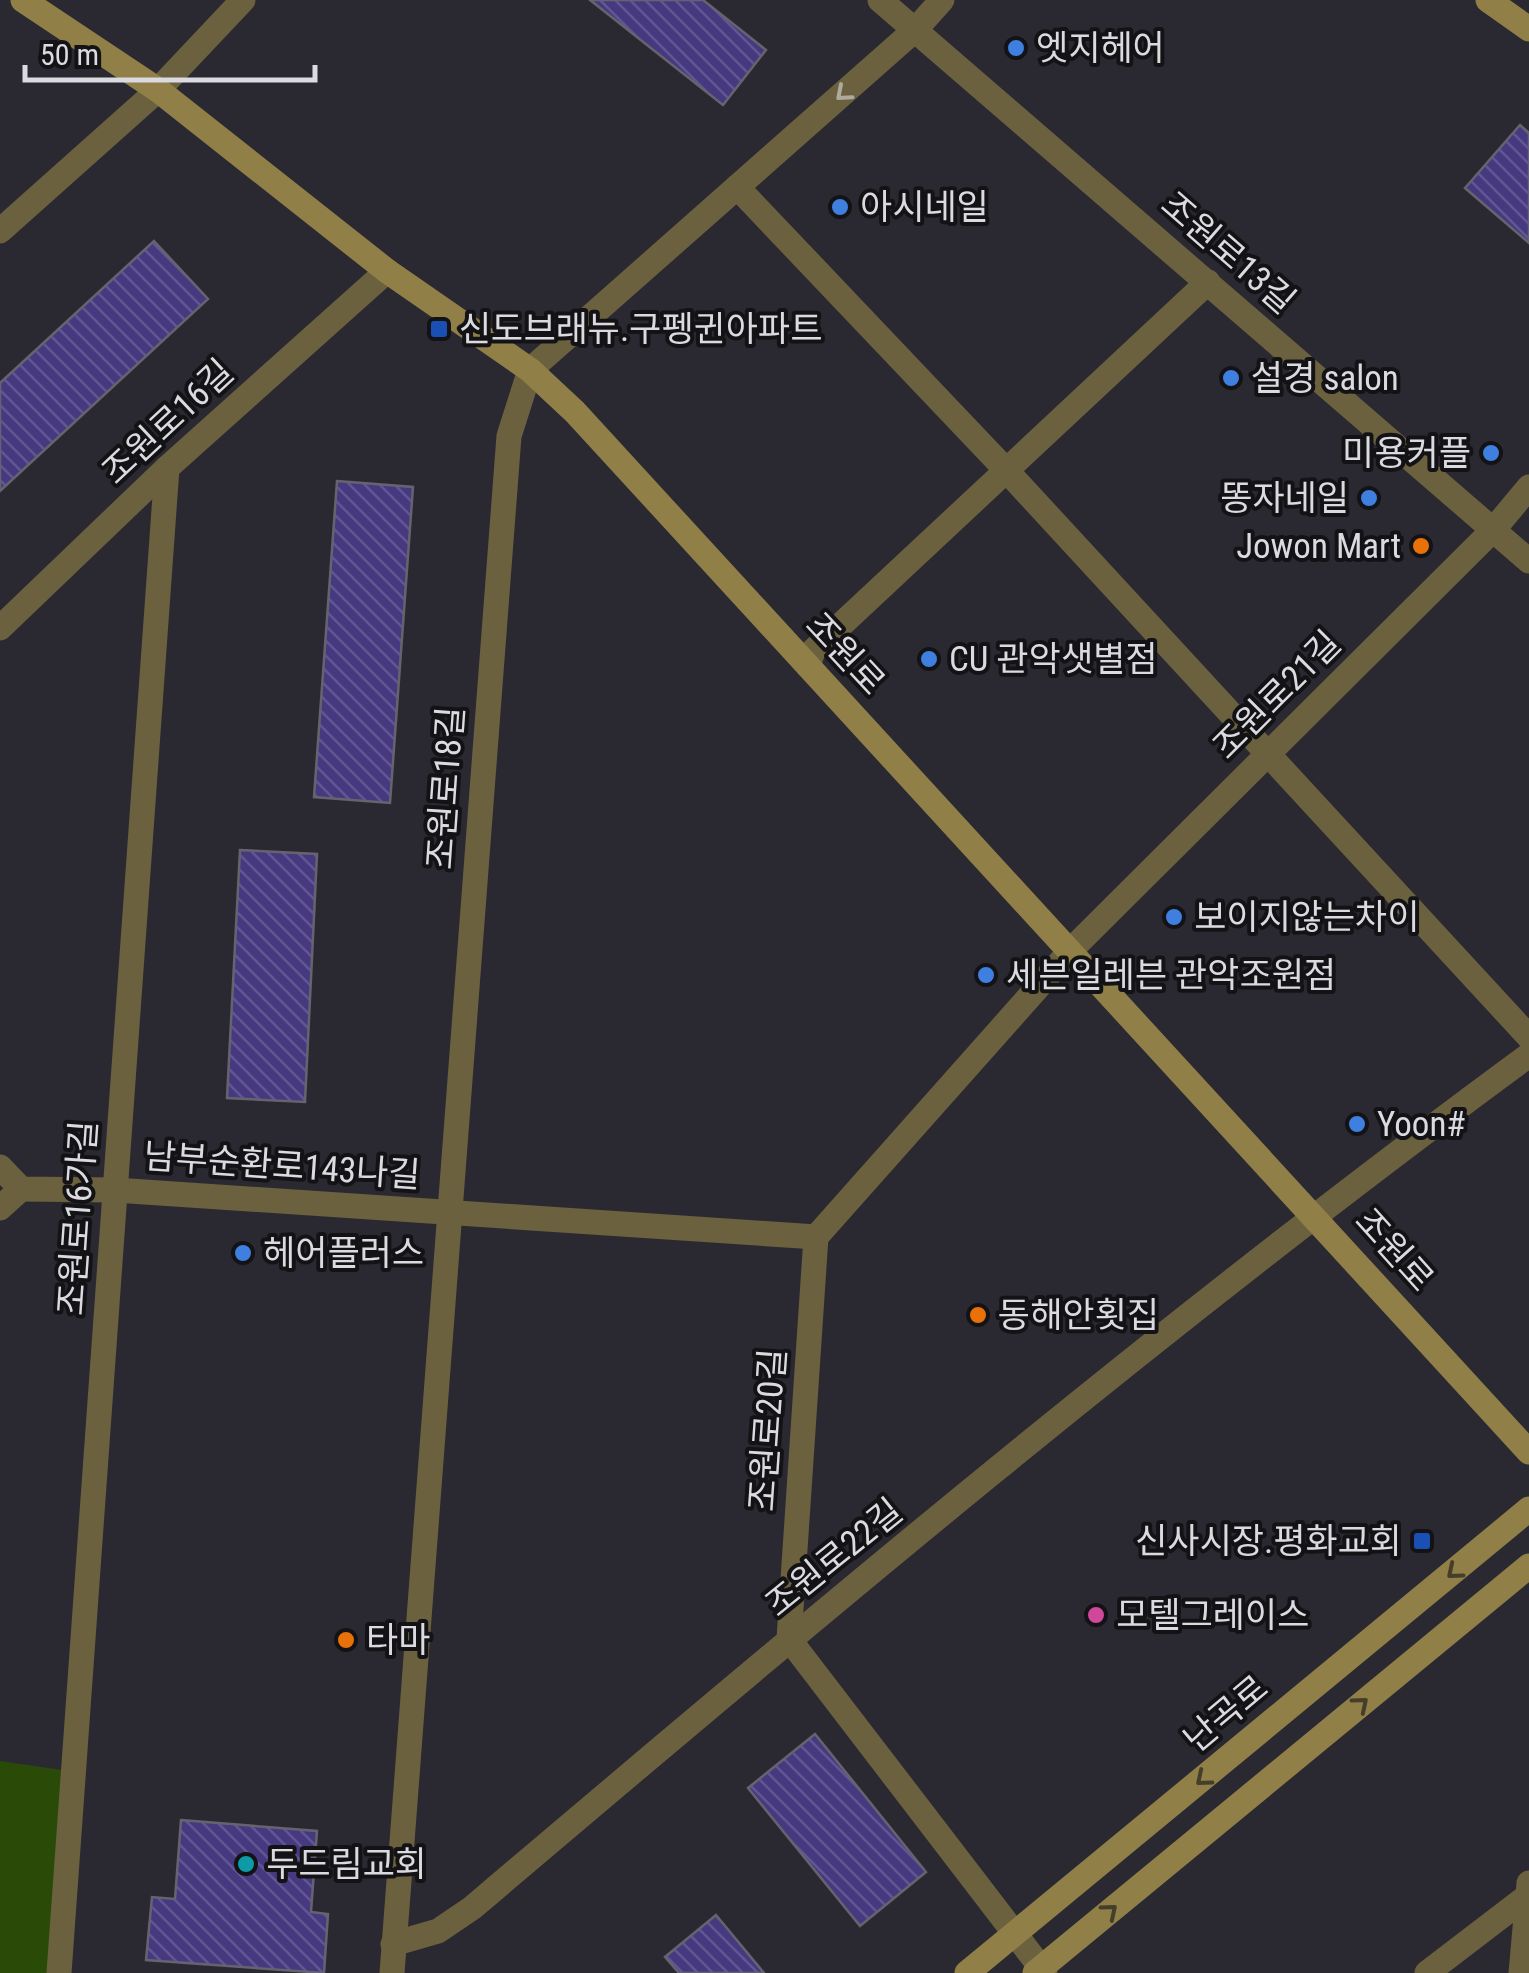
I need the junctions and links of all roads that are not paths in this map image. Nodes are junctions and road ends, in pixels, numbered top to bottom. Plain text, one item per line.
1 (23, 0) edge
2 (243, 0) edge
3 (880, 0) edge
4 (942, 0) edge
5 (1488, 0) edge
6 (916, 29) junction
7 (1529, 29) edge
8 (158, 90) junction
9 (738, 187) junction
10 (0, 231) edge
11 (387, 271) junction
12 (1208, 282) junction
13 (530, 370) junction
14 (167, 468) junction
15 (1006, 470) junction
16 (1529, 487) edge
17 (1494, 529) junction
18 (1529, 561) edge
19 (0, 628) edge
20 (808, 666) junction
21 (1268, 753) junction
22 (1071, 950) junction
23 (1529, 1036) edge
24 (1529, 1055) edge
25 (0, 1167) edge
26 (21, 1189) junction
27 (115, 1190) junction
28 (0, 1208) edge
29 (1314, 1213) junction
30 (449, 1214) junction
31 (816, 1237) junction
32 (1529, 1452) edge
33 (1529, 1510) edge
34 (1529, 1566) edge
35 (789, 1639) junction
36 (1529, 1878) edge
37 (1528, 1894) edge
38 (1015, 1934) junction
39 (392, 1944) junction
40 (1041, 1971) edge
41 (59, 1973) edge
42 (392, 1973) edge
43 (968, 1973) edge
44 (1427, 1973) edge
45 (1521, 1973) edge

1 - 8 street, 조원로
2 - 8 street
3 - 6 street, 조원로13길
4 - 6 street
5 - 7 street
6 -> 9 street
6 - 12 street, 조원로13길
8 - 10 street
8 - 11 street, 조원로
9 - 13 street
9 - 15 street
11 - 13 street, 조원로
11 - 14 street, 조원로16길
12 - 15 street
12 - 17 street, 조원로13길
13 - 20 street, 조원로
13 - 30 street, 조원로18길
14 - 19 street, 조원로16길
14 - 27 street, 조원로16가길
15 - 20 street
15 - 21 street
16 - 17 street, 조원로21길
17 - 18 street, 조원로13길
17 - 21 street, 조원로21길
20 - 22 street, 조원로
21 - 22 street, 조원로21길
21 - 23 street
22 - 29 street, 조원로
22 - 31 street
24 - 29 street, 조원로22길
25 - 26 street
26 - 27 street, 남부순환로143나길
26 - 28 street
27 - 30 street, 남부순환로143나길
27 - 41 street, 조원로16가길
29 - 32 street, 조원로
29 - 35 street, 조원로22길
30 - 31 street
30 - 39 street, 조원로18길
31 - 35 street, 조원로20길
33 -> 38 street, 난곡로
40 -> 34 street
35 - 38 street
35 - 39 street, 조원로22길
36 - 37 street
37 - 44 street
37 - 45 street
38 - 40 street
38 - 43 street, 난곡로
39 - 42 street, 조원로18길

